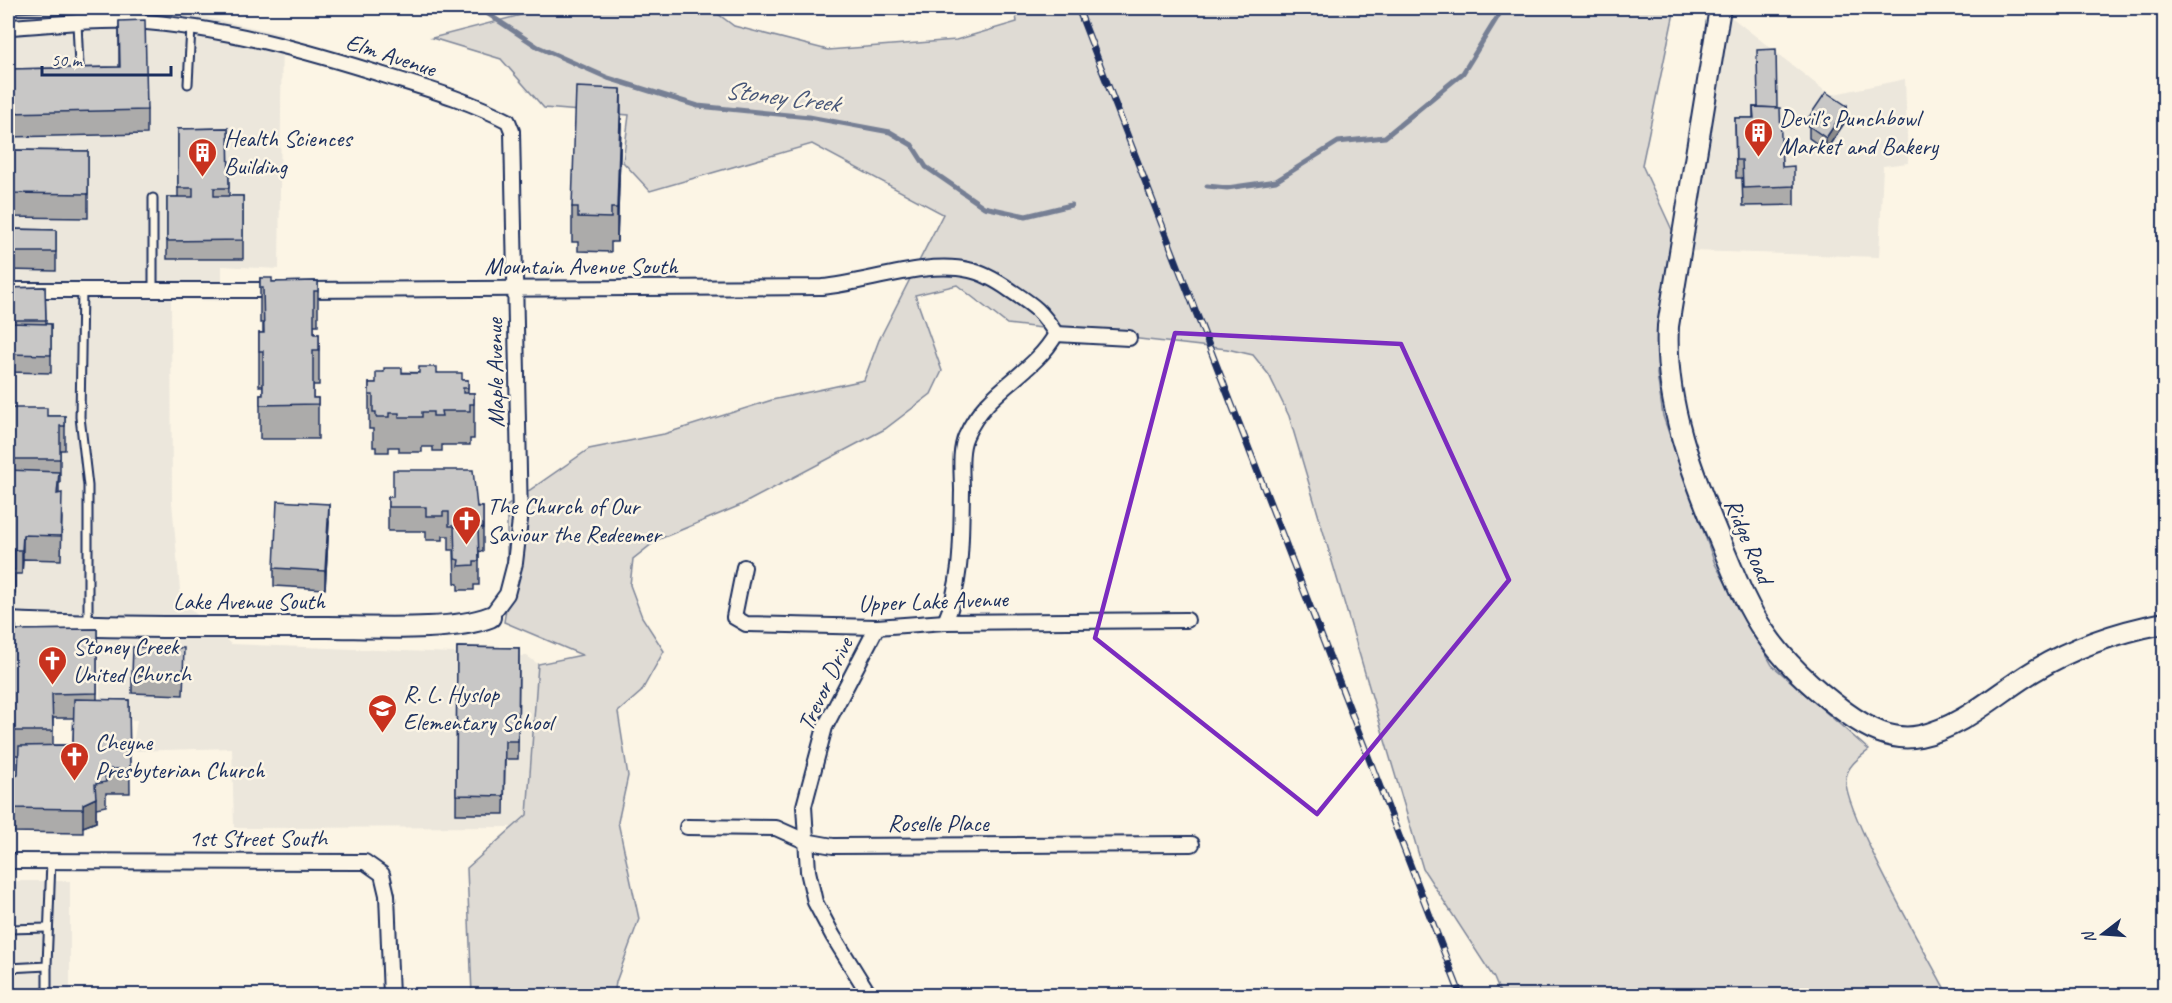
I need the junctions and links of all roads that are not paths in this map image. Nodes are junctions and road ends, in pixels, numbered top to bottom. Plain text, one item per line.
1 (1720, 8) edge
2 (77, 23) junction
3 (8, 27) edge
4 (190, 27) junction
5 (79, 66) edge
6 (188, 84) dead end
7 (508, 121) joint
8 (153, 198) dead end
9 (515, 288) junction
10 (82, 289) junction
11 (8, 290) edge
12 (153, 291) junction
13 (1056, 334) junction
14 (1129, 339) dead end
15 (744, 567) dead end
16 (490, 617) joint
17 (1187, 620) dead end
18 (945, 622) junction
19 (8, 623) edge
20 (2164, 623) edge
21 (88, 627) junction
22 (877, 627) junction
23 (687, 828) dead end
24 (805, 841) junction
25 (1192, 844) dead end
26 (8, 861) edge
27 (51, 861) junction
28 (48, 928) junction
29 (8, 929) edge
30 (47, 966) junction
31 (8, 968) edge
32 (47, 996) edge
33 (392, 996) edge
34 (870, 996) edge

1 - 20 main road, Ridge Road
2 - 3 street, Elm Avenue
2 - 4 street, Elm Avenue
2 - 5 lane
4 - 6 lane
4 - 7 street, Elm Avenue
7 - 9 street, Maple Avenue
8 - 12 lane
9 - 12 street, Mountain Avenue South
9 - 13 street, Mountain Avenue South
9 - 16 street, Maple Avenue
10 - 11 street, Mountain Avenue South
10 - 12 street, Mountain Avenue South
10 - 21 lane
13 - 14 street
13 - 18 street
15 - 22 street, Upper Lake Avenue
16 - 21 main road, Lake Avenue South
17 - 18 street, Upper Lake Avenue
18 - 22 street, Upper Lake Avenue
19 - 21 main road, Lake Avenue South
22 - 24 street, Trevor Drive
23 - 24 street, Roselle Place
24 - 25 street, Roselle Place
24 - 34 street, Trevor Drive
26 - 27 street, 1st Street South
27 - 28 lane
27 - 33 street, 1st Street South
28 - 29 lane
28 - 30 lane
30 - 31 lane
30 - 32 lane

